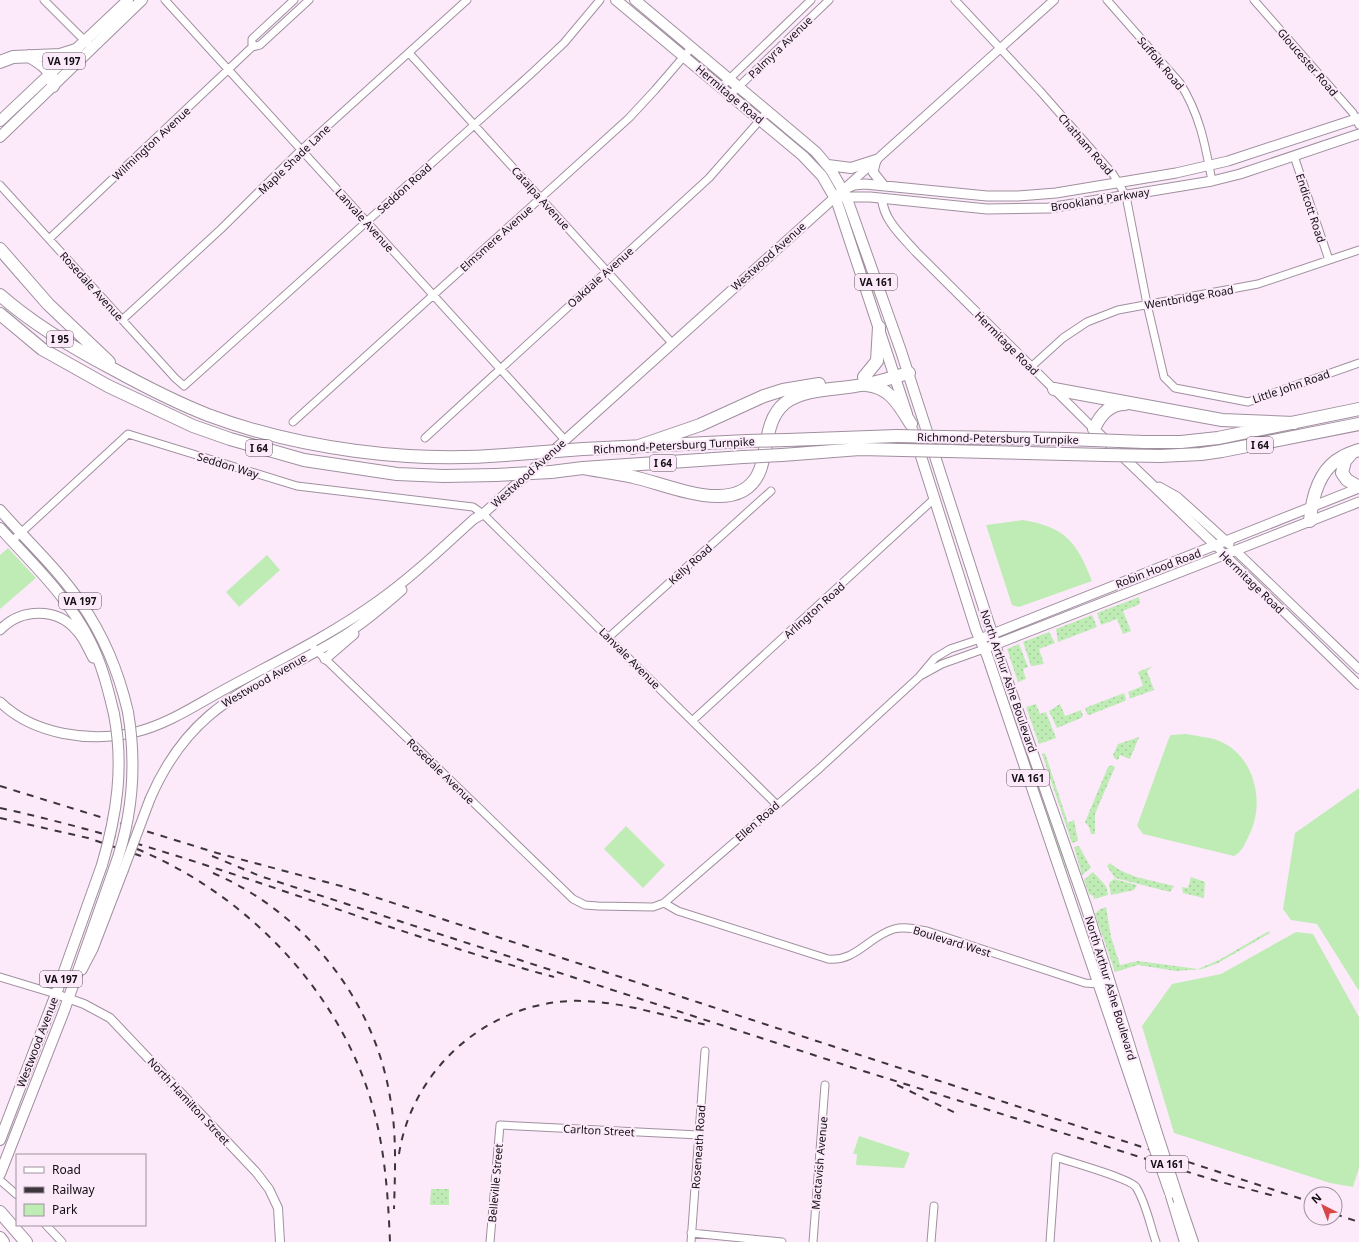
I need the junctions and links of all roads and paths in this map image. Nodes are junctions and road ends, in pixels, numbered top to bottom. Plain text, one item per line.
1 (44, 0) edge
2 (128, 0) edge
3 (142, 0) edge
4 (165, 0) edge
5 (294, 0) edge
6 (309, 0) edge
7 (467, 0) edge
8 (600, 0) edge
9 (616, 0) edge
10 (635, 0) edge
11 (811, 0) edge
12 (830, 0) edge
13 (955, 0) edge
14 (1054, 0) edge
15 (1107, 0) edge
16 (1254, 0) edge
17 (88, 45) junction
18 (252, 47) junction
19 (692, 47) junction
20 (1000, 48) junction
21 (76, 50) junction
22 (409, 53) junction
23 (27, 55) junction
24 (684, 56) junction
25 (0, 62) edge
26 (228, 69) junction
27 (729, 79) junction
28 (52, 80) junction
29 (721, 87) junction
30 (739, 87) junction
31 (730, 95) junction
32 (768, 111) junction
33 (760, 120) junction
34 (0, 121) edge
35 (1358, 121) edge
36 (474, 125) junction
37 (1359, 134) edge
38 (0, 137) edge
39 (301, 150) junction
40 (1294, 156) junction
41 (876, 160) junction
42 (828, 165) junction
43 (1209, 165) junction
44 (1212, 181) junction
45 (1119, 182) junction
46 (0, 185) edge
47 (884, 186) junction
48 (845, 193) junction
49 (1126, 196) junction
50 (834, 197) junction
51 (540, 198) junction
52 (882, 199) junction
53 (366, 222) junction
54 (49, 239) junction
55 (0, 249) edge
56 (1359, 250) edge
57 (1329, 260) junction
58 (606, 271) junction
59 (0, 295) edge
60 (433, 296) junction
61 (1147, 304) junction
62 (0, 314) edge
63 (122, 320) junction
64 (0, 325) edge
65 (879, 327) junction
66 (672, 343) junction
67 (42, 349) junction
68 (1359, 363) edge
69 (1031, 367) junction
70 (499, 369) junction
71 (908, 371) junction
72 (894, 374) junction
73 (125, 376) junction
74 (864, 381) junction
75 (184, 386) joint
76 (1175, 388) joint
77 (1054, 389) junction
78 (1130, 404) junction
79 (1359, 409) edge
80 (293, 422) dead end
81 (1294, 423) junction
82 (911, 424) junction
83 (1359, 424) edge
84 (1094, 429) junction
85 (425, 438) dead end
86 (565, 440) junction
87 (633, 448) junction
88 (1355, 452) edge
89 (582, 468) junction
90 (1145, 479) junction
91 (1359, 488) edge
92 (771, 491) dead end
93 (935, 498) junction
94 (1359, 502) edge
95 (1311, 507) junction
96 (0, 510) edge
97 (483, 514) junction
98 (1310, 521) junction
99 (0, 528) edge
100 (20, 533) junction
101 (12, 541) junction
102 (1226, 542) junction
103 (1216, 546) junction
104 (1235, 550) junction
105 (1225, 554) junction
106 (968, 560) junction
107 (1101, 590) junction
108 (376, 612) junction
109 (1069, 616) junction
110 (0, 630) edge
111 (992, 634) junction
112 (609, 637) junction
113 (310, 644) junction
114 (982, 644) junction
115 (995, 645) junction
116 (316, 651) junction
117 (325, 659) junction
118 (1359, 670) edge
119 (919, 677) junction
120 (105, 680) junction
121 (1359, 685) edge
122 (0, 702) edge
123 (692, 721) junction
124 (776, 804) junction
125 (119, 870) junction
126 (664, 903) junction
127 (0, 977) edge
128 (1109, 980) junction
129 (1098, 984) junction
130 (56, 994) junction
131 (69, 998) junction
132 (705, 1051) dead end
133 (825, 1085) dead end
134 (500, 1124) joint
135 (1151, 1127) junction
136 (699, 1135) junction
137 (0, 1140) edge
138 (0, 1174) edge
139 (0, 1180) edge
140 (16, 1194) edge
141 (1175, 1198) junction
142 (934, 1206) dead end
143 (0, 1212) edge
144 (47, 1226) edge
145 (691, 1233) junction
146 (0, 1238) edge
147 (4, 1242) edge
148 (26, 1242) edge
149 (62, 1242) edge
150 (280, 1242) edge
151 (490, 1242) edge
152 (691, 1242) edge
153 (782, 1242) edge
154 (813, 1242) edge
155 (931, 1242) edge
156 (1050, 1242) edge
157 (1156, 1242) edge
158 (1185, 1242) edge
159 (1193, 1242) edge

1 - 17 street
2 - 17 main road, VA 197
3 - 17 main road, VA 197
4 - 26 street, Lanvale Avenue
5 - 18 street, Wilmington Avenue
6 - 18 street, Wilmington Avenue
7 - 22 street, Maple Shade Lane
8 - 36 street, Seddon Road
9 - 24 main road, Hermitage Road / VA 161
10 - 19 main road, Hermitage Road / VA 161
11 - 27 street, Palmyra Avenue
12 - 30 street, Palmyra Avenue
13 - 20 street, Chatham Road
14 - 20 street
15 - 43 street, Suffolk Road
16 - 35 street, Gloucester Road
17 - 21 main road, VA 197
17 - 28 main road, VA 197
18 - 26 street, Wilmington Avenue
19 - 24 street, Elmsmere Avenue
19 - 27 main road, Hermitage Road / VA 161
20 - 41 street
20 - 45 street, Chatham Road
21 - 23 highway
21 - 28 main road, VA 197
22 - 36 street, Catalpa Avenue
22 - 39 street, Maple Shade Lane
23 - 25 highway
23 - 28 highway
24 - 29 main road, Hermitage Road / VA 161
24 - 51 street, Elmsmere Avenue
26 - 39 street, Lanvale Avenue
26 - 54 street, Wilmington Avenue
27 - 29 street, Palmyra Avenue
27 - 30 main road, Hermitage Road / VA 161
28 - 34 main road, VA 197
28 - 38 main road, VA 197
29 - 31 main road, Hermitage Road / VA 161
30 - 31 street, Palmyra Avenue
30 - 32 main road, Hermitage Road / VA 161
31 - 33 main road, Hermitage Road / VA 161
32 - 33 street, Oakdale Avenue
32 - 42 main road, Hermitage Road / VA 161
33 - 50 main road, Hermitage Road / VA 161
33 - 58 street, Oakdale Avenue
35 - 43 main road, Brookland Parkway
36 - 51 street, Catalpa Avenue
36 - 53 street, Seddon Road
37 - 40 main road, Brookland Parkway
39 - 53 street, Lanvale Avenue
39 - 63 street, Maple Shade Lane
40 - 44 main road, Brookland Parkway
40 - 57 street, Endicott Road
41 - 42 main road
41 - 47 main road
41 - 48 street
42 - 48 main road, Hermitage Road / VA 161
43 - 44 street, Suffolk Road
43 - 45 main road, Brookland Parkway
44 - 49 main road, Brookland Parkway
45 - 47 main road, Brookland Parkway
45 - 49 street, Chatham Road
46 - 54 street, Rosedale Avenue
47 - 48 main road, Brookland Parkway
48 - 50 main road, Brookland Parkway
48 - 52 main road, Brookland Parkway
48 - 71 main road, North Arthur Ashe Boulevard / VA 161
49 - 52 main road, Brookland Parkway
49 - 61 street, Chatham Road
50 - 65 main road, North Arthur Ashe Boulevard / VA 161
50 - 66 main road, Westwood Avenue
51 - 58 street, Catalpa Avenue
51 - 60 street, Elmsmere Avenue
52 - 69 street, Hermitage Road
53 - 60 street, Lanvale Avenue
53 - 75 street, Seddon Road
54 - 63 street, Rosedale Avenue
55 - 73 highway, I 64
56 - 57 street, Wentbridge Road
57 - 61 street, Wentbridge Road
58 - 66 street, Catalpa Avenue
58 - 70 street, Oakdale Avenue
59 - 73 highway, Richmond-Petersburg Turnpike / I 95
60 - 70 street, Lanvale Avenue
60 - 80 street, Elmsmere Avenue
61 - 69 street, Wentbridge Road
61 - 76 street, Chatham Road
62 - 67 highway, Richmond-Petersburg Turnpike / I 95
63 - 75 street, Rosedale Avenue
64 - 67 highway, I 64
65 - 72 main road, North Arthur Ashe Boulevard / VA 161
65 - 74 highway
66 - 86 main road, Westwood Avenue
67 - 89 highway, Richmond-Petersburg Turnpike / I 64, bridge
68 - 76 street, Little John Road
69 - 77 street, Hermitage Road
70 - 85 street, Oakdale Avenue
70 - 86 street, Lanvale Avenue
71 - 72 highway
71 - 106 main road, North Arthur Ashe Boulevard / VA 161
72 - 74 highway
72 - 82 main road, North Arthur Ashe Boulevard / VA 161
73 - 87 highway, Richmond-Petersburg Turnpike / I 64, bridge
74 - 82 highway
74 - 87 highway
74 - 89 highway
77 - 78 highway
77 - 84 street, Hermitage Road
78 - 81 highway
78 - 84 highway
79 - 81 highway, Richmond-Petersburg Turnpike / I 64
81 - 87 highway, Richmond-Petersburg Turnpike / I 64, bridge
82 - 93 main road, North Arthur Ashe Boulevard / VA 161
83 - 89 highway, Richmond-Petersburg Turnpike / I 64, bridge
84 - 90 main road, Hermitage Road
86 - 97 main road, Westwood Avenue
88 - 91 highway
88 - 95 highway
90 - 102 main road, Hermitage Road
90 - 103 main road, Hermitage Road
91 - 95 main road, Robin Hood Road
92 - 112 street, Kelly Road
93 - 106 main road
93 - 114 main road, North Arthur Ashe Boulevard / VA 161
93 - 123 street, Arlington Road
94 - 98 main road, Robin Hood Road
95 - 98 highway
95 - 102 main road, Robin Hood Road
96 - 100 main road, VA 197
97 - 100 street, Seddon Way
97 - 108 main road, Westwood Avenue
97 - 112 street, Lanvale Avenue
97 - 113 main road, Westwood Avenue
98 - 104 main road, Robin Hood Road
99 - 101 main road, VA 197
100 - 101 street, Seddon Way
100 - 125 main road, VA 197, bridge
101 - 120 main road, VA 197
102 - 103 main road, Robin Hood Road
102 - 104 main road, Hermitage Road
103 - 105 street, Hermitage Road
103 - 107 main road, Robin Hood Road
104 - 105 main road, Robin Hood Road
104 - 118 street, Hermitage Road
105 - 109 main road, Robin Hood Road
105 - 121 street, Hermitage Road
106 - 111 main road, North Arthur Ashe Boulevard / VA 161
107 - 109 main road
107 - 111 main road, Robin Hood Road
108 - 116 main road, Westwood Avenue
108 - 117 main road
109 - 115 main road, Robin Hood Road
110 - 120 main road
111 - 114 main road, Robin Hood Road
111 - 115 main road, North Arthur Ashe Boulevard / VA 161
112 - 123 street, Lanvale Avenue
113 - 116 street, Rosedale Avenue
113 - 122 main road, Westwood Avenue
114 - 115 main road, Robin Hood Road
114 - 119 street, Ellen Road
114 - 119 street, Ellen Road
114 - 129 main road, North Arthur Ashe Boulevard / VA 161
115 - 128 main road, North Arthur Ashe Boulevard / VA 161
116 - 117 street, Rosedale Avenue
116 - 125 main road, Westwood Avenue, bridge
117 - 126 street, Rosedale Avenue
119 - 124 street, Ellen Road
120 - 130 main road, Westwood Avenue / VA 197, bridge
123 - 124 street, Lanvale Avenue
124 - 126 street, Ellen Road
125 - 131 main road, Westwood Avenue / VA 197
126 - 129 street, Boulevard West
127 - 130 street
128 - 129 street, Boulevard West
128 - 135 main road, North Arthur Ashe Boulevard / VA 161
129 - 135 main road, North Arthur Ashe Boulevard / VA 161
130 - 131 street, North Hamilton Street
130 - 137 main road, Westwood Avenue / VA 197
131 - 138 main road, Westwood Avenue / VA 197
131 - 150 street, North Hamilton Street
132 - 136 street, Roseneath Road
133 - 154 street, Mactavish Avenue
134 - 136 street, Carlton Street
134 - 151 street, Belleville Street
135 - 141 main road, North Arthur Ashe Boulevard / VA 161, bridge
136 - 145 street, Roseneath Road
139 - 140 street
141 - 158 main road, North Arthur Ashe Boulevard / VA 161
141 - 159 main road, North Arthur Ashe Boulevard / VA 161
142 - 155 street
143 - 148 highway
144 - 149 street
145 - 152 street, Roseneath Road
145 - 153 street
146 - 147 highway
156 - 157 street

